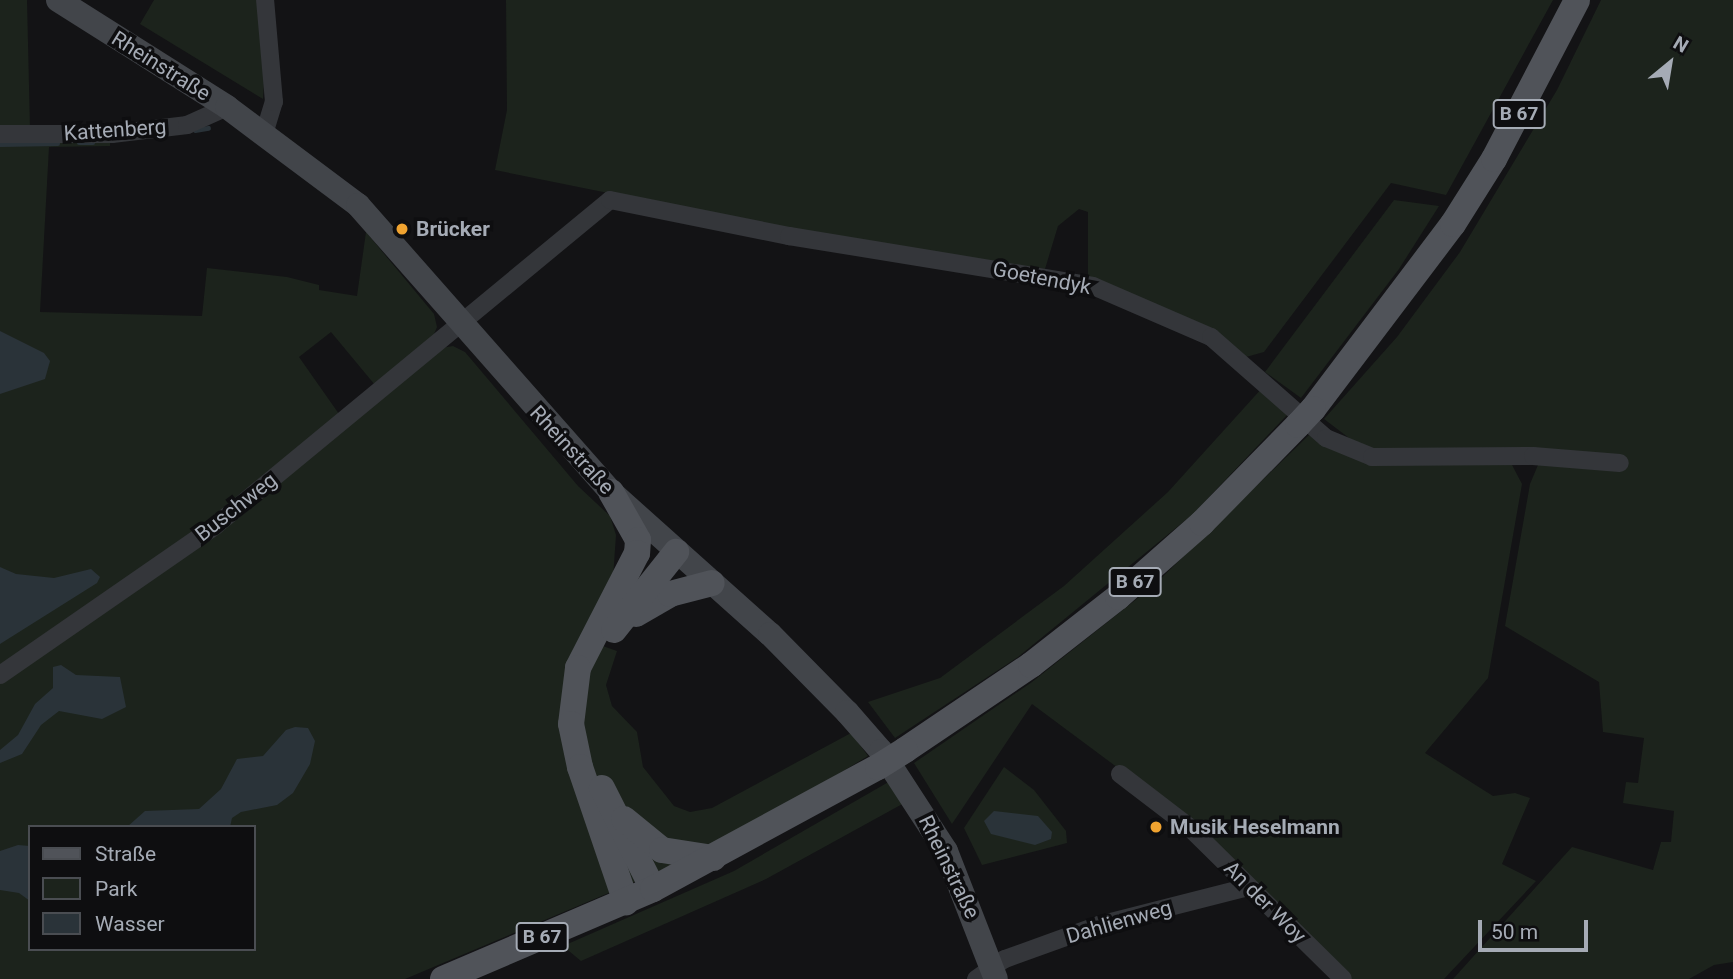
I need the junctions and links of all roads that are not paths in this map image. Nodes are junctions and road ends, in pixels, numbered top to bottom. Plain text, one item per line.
1 (58, 0) edge
2 (265, 0) edge
3 (1577, 0) edge
4 (227, 107) junction
5 (0, 134) edge
6 (264, 134) junction
7 (461, 324) junction
8 (1620, 463) dead end
9 (611, 492) junction
10 (676, 552) junction
11 (712, 583) junction
12 (612, 607) junction
13 (610, 635) junction
14 (0, 675) edge
15 (1120, 774) dead end
16 (609, 804) junction
17 (715, 858) junction
18 (1248, 887) junction
19 (653, 890) junction
20 (626, 902) junction
21 (988, 974) edge
22 (443, 979) edge
23 (1343, 979) edge

1 - 4 main road, Rheinstraße
2 - 6 street
3 - 17 main road, B 67, bridge
4 - 5 street, Kattenberg
4 - 6 main road, Rheinstraße
6 - 7 main road, Rheinstraße
7 - 8 street, Goetendyk
7 - 9 main road, Rheinstraße
7 - 14 street, Buschweg
9 - 10 main road, Rheinstraße
9 - 12 main road
10 - 11 main road, Rheinstraße
10 - 12 main road
10 - 13 main road
11 - 13 main road
11 - 21 main road, Rheinstraße
12 - 20 main road
13 - 16 main road
15 - 18 street, An der Woy
16 - 17 main road
16 - 19 main road
17 - 19 main road, B 67
18 - 21 street, Dahlienweg
18 - 23 street, An der Woy
19 - 20 main road, B 67
20 - 22 main road, B 67

